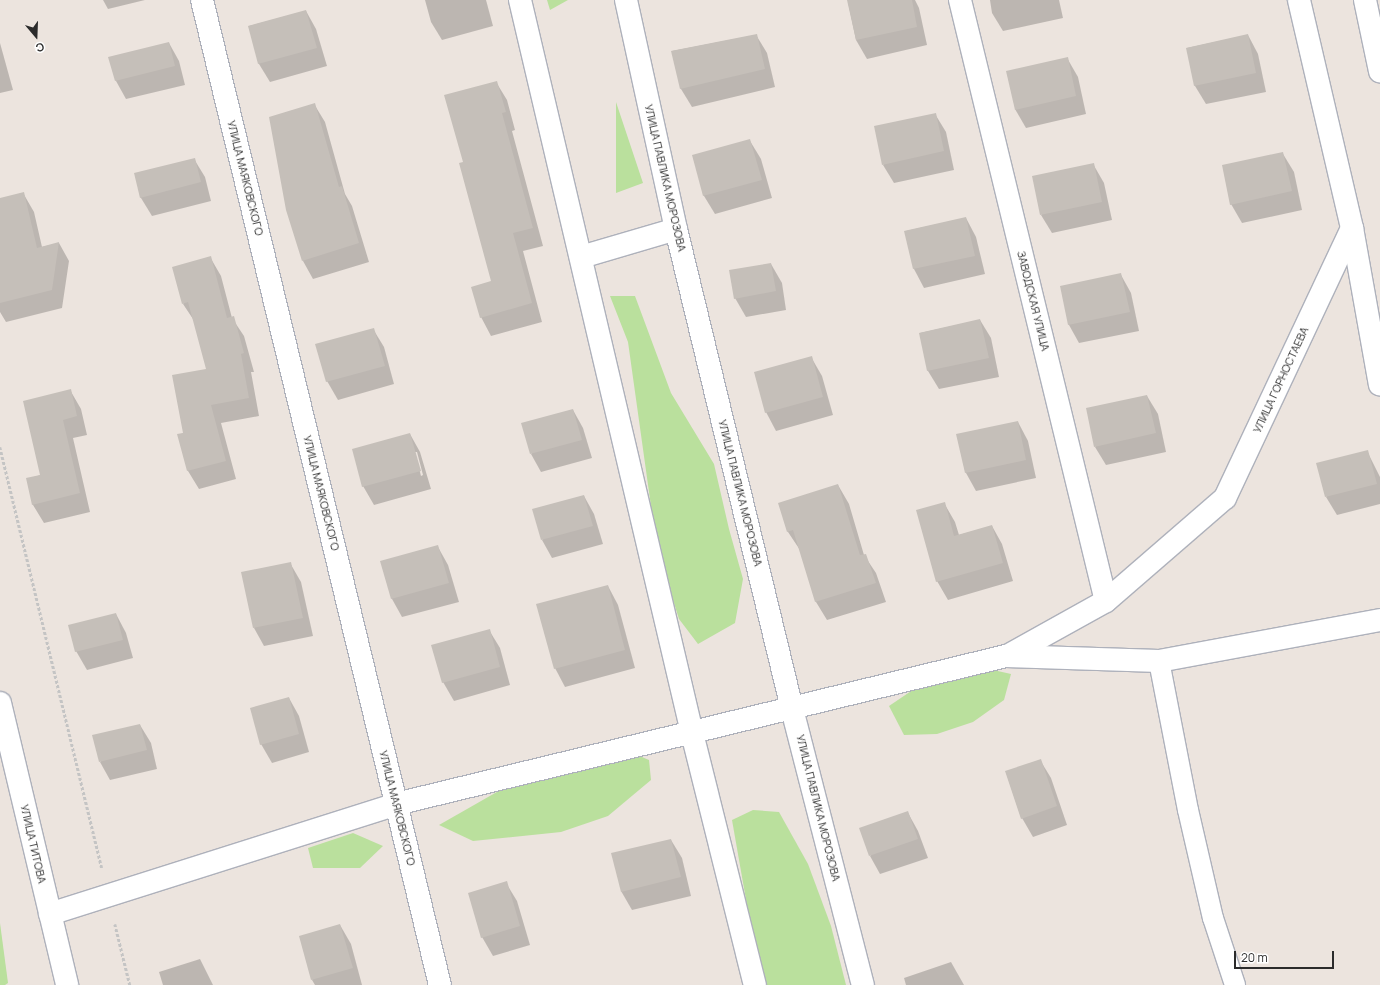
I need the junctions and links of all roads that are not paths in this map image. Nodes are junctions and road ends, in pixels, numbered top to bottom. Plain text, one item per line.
1 (202, 0) edge
2 (520, 0) edge
3 (626, 0) edge
4 (960, 0) edge
5 (1299, 0) edge
6 (1365, 0) edge
7 (1380, 71) edge
8 (1352, 228) junction
9 (676, 229) junction
10 (581, 257) junction
11 (1380, 385) edge
12 (1106, 601) junction
13 (1380, 620) edge
14 (1006, 656) junction
15 (1159, 661) junction
16 (0, 703) edge
17 (792, 709) junction
18 (692, 733) junction
19 (396, 804) junction
20 (50, 914) junction
21 (67, 985) edge
22 (440, 985) edge
23 (755, 985) edge
24 (863, 985) edge
25 (1235, 985) edge

1 - 19 street, УЛИЦА МАЯКОВСКОГО
2 - 10 street
3 - 9 street, УЛИЦА ПАВЛИКА МОРОЗОВА
4 - 12 street, ЗАВОДСКАЯ УЛИЦА
5 - 8 street
6 - 7 street
8 - 11 street
8 - 12 street, УЛИЦА ГОРНОСТАЕВА
9 - 10 street
9 - 17 street, УЛИЦА ПАВЛИКА МОРОЗОВА
10 - 18 street
12 - 14 street, УЛИЦА ГОРНОСТАЕВА
13 - 15 street
14 - 15 street
14 - 17 street
15 - 25 lane
16 - 20 street, УЛИЦА ТИТОВА
17 - 18 street
17 - 24 street, УЛИЦА ПАВЛИКА МОРОЗОВА
18 - 19 street
18 - 23 street
19 - 20 street
19 - 22 street, УЛИЦА МАЯКОВСКОГО
20 - 21 street, УЛИЦА ТИТОВА

